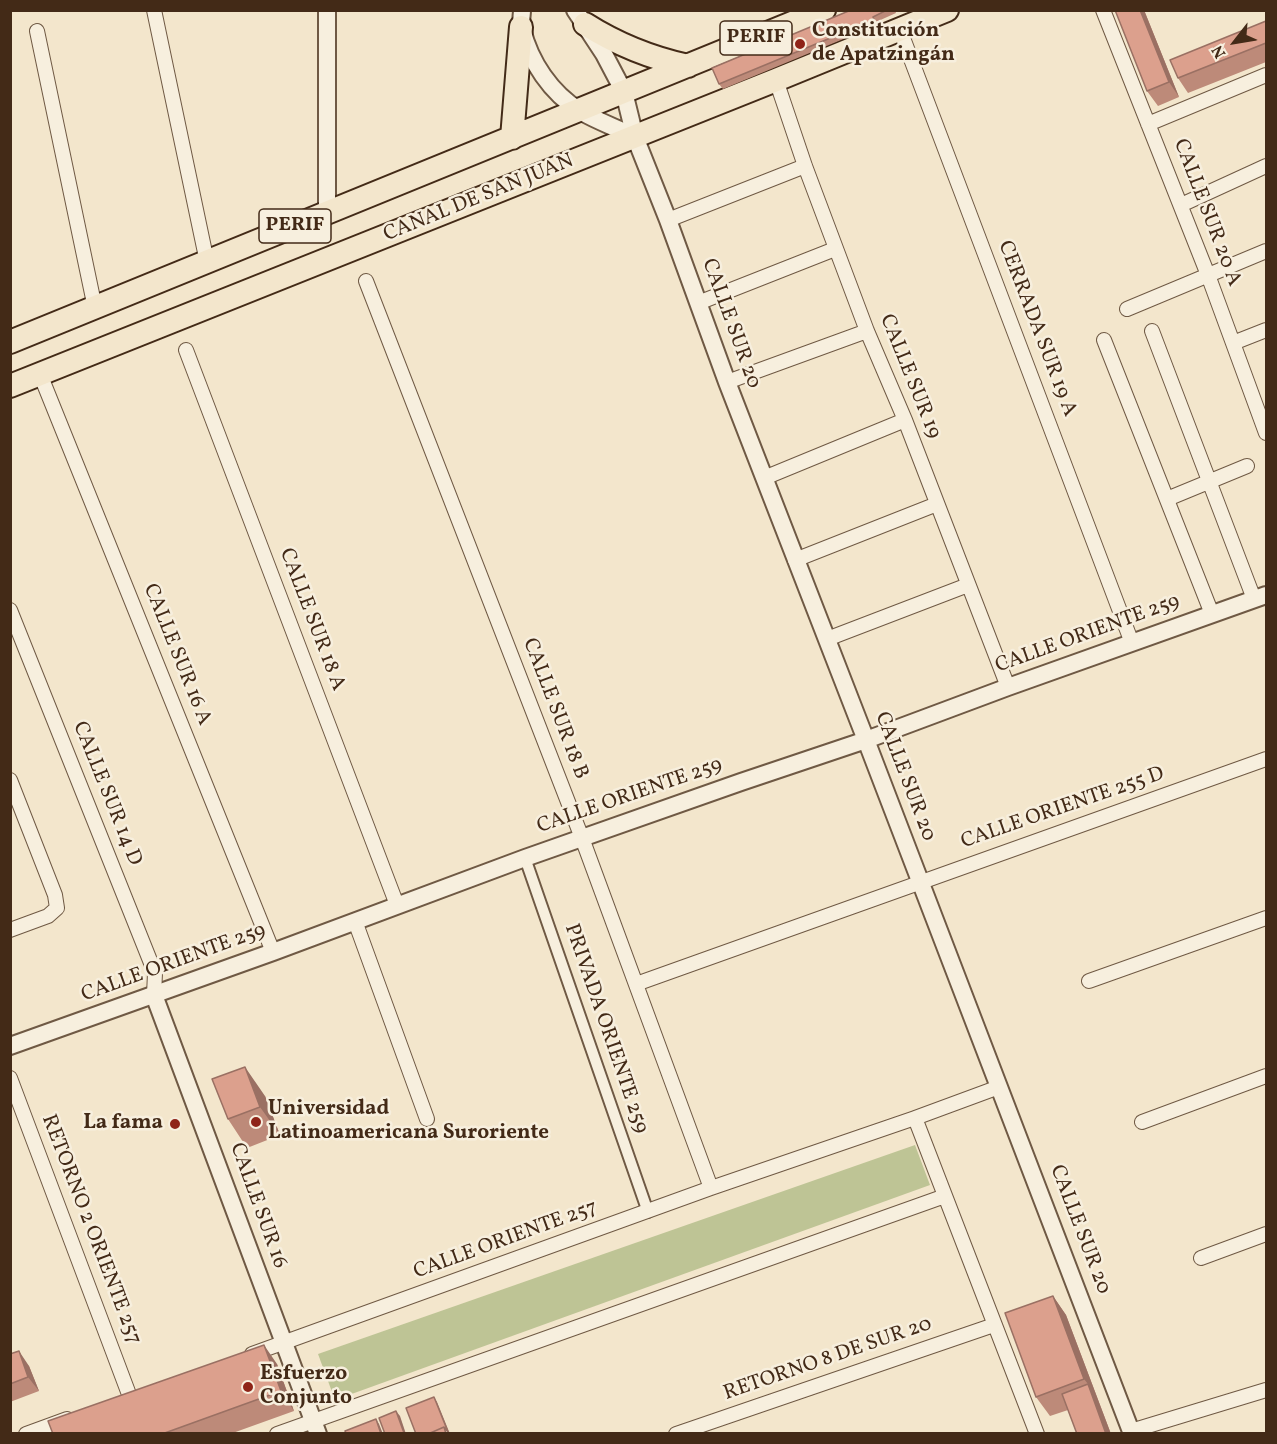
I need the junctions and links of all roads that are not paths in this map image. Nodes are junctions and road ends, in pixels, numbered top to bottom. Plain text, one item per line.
1 (154, 10) edge
2 (327, 10) edge
3 (824, 10) edge
4 (947, 10) edge
5 (1103, 10) edge
6 (525, 16) edge
7 (580, 17) edge
8 (900, 30) junction
9 (37, 31) dead end
10 (688, 66) junction
11 (1266, 75) edge
12 (776, 80) junction
13 (624, 92) junction
14 (579, 110) junction
15 (1148, 124) junction
16 (634, 137) junction
17 (512, 138) junction
18 (805, 166) junction
19 (1266, 166) edge
20 (1181, 205) junction
21 (327, 212) junction
22 (668, 220) junction
23 (836, 249) junction
24 (1266, 250) edge
25 (207, 262) junction
26 (1208, 275) junction
27 (366, 281) dead end
28 (698, 303) junction
29 (95, 308) junction
30 (1127, 309) dead end
31 (1266, 330) edge
32 (867, 331) junction
33 (1152, 331) dead end
34 (1104, 340) dead end
35 (10, 342) edge
36 (1233, 343) junction
37 (186, 350) dead end
38 (40, 374) junction
39 (727, 382) junction
40 (10, 386) edge
41 (1263, 412) edge
42 (905, 420) junction
43 (1266, 433) edge
44 (1246, 466) dead end
45 (764, 477) junction
46 (1209, 482) junction
47 (1167, 499) junction
48 (938, 504) junction
49 (795, 560) junction
50 (968, 585) junction
51 (1260, 597) edge
52 (10, 610) edge
53 (1212, 614) junction
54 (827, 639) junction
55 (1132, 643) junction
56 (1008, 687) junction
57 (866, 740) junction
58 (1266, 759) edge
59 (10, 780) edge
60 (582, 838) junction
61 (525, 858) junction
62 (921, 882) junction
63 (397, 905) junction
64 (1266, 918) edge
65 (355, 921) junction
66 (10, 930) edge
67 (273, 952) junction
68 (1089, 981) dead end
69 (636, 984) junction
70 (154, 995) junction
71 (10, 1046) edge
72 (1266, 1076) edge
73 (10, 1078) edge
74 (999, 1087) junction
75 (915, 1118) junction
76 (427, 1119) dead end
77 (1142, 1122) dead end
78 (711, 1188) junction
79 (945, 1196) junction
80 (648, 1212) junction
81 (1266, 1234) edge
82 (1201, 1258) dead end
83 (994, 1325) junction
84 (284, 1343) junction
85 (240, 1359) edge
86 (1266, 1390) edge
87 (130, 1397) edge
88 (78, 1415) edge
89 (315, 1427) edge
90 (1132, 1432) edge
91 (26, 1434) edge
92 (277, 1434) edge
93 (676, 1434) edge
94 (1037, 1434) edge

1 - 25 street
2 - 21 street
3 - 10 main road, PERIF
4 - 8 main road, CANAL DE SAN JUAN / PERIF
5 - 15 street, CALLE SUR 20 A
6 - 14 street
6 - 17 main road
7 - 10 main road
7 - 13 street, CALLE SUR 20
8 - 12 main road, CANAL DE SAN JUAN / PERIF
8 - 55 street, CERRADA SUR 19 A
9 - 29 street
10 - 13 main road, PERIF
11 - 15 street
12 - 16 main road, CANAL DE SAN JUAN / PERIF
12 - 18 street, CALLE SUR 19
13 - 14 main road, PERIF
13 - 16 street, CALLE SUR 20
14 - 16 street
14 - 17 main road, PERIF
15 - 20 street, CALLE SUR 20 A
16 - 22 street, CALLE SUR 20
16 - 38 main road, CANAL DE SAN JUAN / PERIF
17 - 21 main road, PERIF
18 - 22 street
18 - 23 street, CALLE SUR 19
19 - 20 street
20 - 26 street, CALLE SUR 20 A
21 - 25 main road, PERIF
22 - 28 street, CALLE SUR 20
23 - 28 street
23 - 32 street, CALLE SUR 19
24 - 26 street
25 - 29 main road, PERIF
26 - 30 street
26 - 36 street, CALLE SUR 20 A
27 - 60 street, CALLE SUR 18 B
28 - 39 street, CALLE SUR 20
29 - 35 main road, PERIF
31 - 36 street
32 - 39 street
32 - 42 street, CALLE SUR 19
33 - 46 street
34 - 47 street
36 - 41 street, CALLE SUR 20 A
37 - 63 street, CALLE SUR 18 A
38 - 40 main road, CANAL DE SAN JUAN / PERIF
38 - 67 street, CALLE SUR 16 A
39 - 45 street, CALLE SUR 20
41 - 43 street, CALLE SUR 20 A
42 - 45 street
42 - 48 street, CALLE SUR 19
44 - 46 street
45 - 49 street, CALLE SUR 20
46 - 47 street
46 - 51 street
47 - 53 street
48 - 49 street
48 - 50 street, CALLE SUR 19
49 - 54 street, CALLE SUR 20
50 - 54 street
50 - 56 street, CALLE SUR 19
51 - 53 street, CALLE ORIENTE 259
52 - 70 street, CALLE SUR 14 D
53 - 55 street, CALLE ORIENTE 259
54 - 57 street, CALLE SUR 20
55 - 56 street, CALLE ORIENTE 259
56 - 57 street, CALLE ORIENTE 259
57 - 60 street, CALLE ORIENTE 259
57 - 62 street, CALLE SUR 20
58 - 62 street, CALLE ORIENTE 255 D
59 - 66 street
60 - 61 street, CALLE ORIENTE 259
60 - 69 street, CALLE SUR 18 B
61 - 63 street, CALLE ORIENTE 259
61 - 80 street, PRIVADA ORIENTE 259
62 - 69 street, CALLE ORIENTE 255 D
62 - 74 street, CALLE SUR 20
63 - 65 street, CALLE ORIENTE 259
64 - 68 street
65 - 67 street, CALLE ORIENTE 259
65 - 76 street
67 - 70 street, CALLE ORIENTE 259
69 - 78 street, CALLE SUR 18 B
70 - 71 street, CALLE ORIENTE 259
70 - 84 street, CALLE SUR 16
72 - 77 street
73 - 87 street, RETORNO 2 ORIENTE 257
74 - 75 street, CALLE ORIENTE 257
74 - 90 street, CALLE SUR 20
75 - 78 street, CALLE ORIENTE 257
75 - 79 street
78 - 80 street, CALLE ORIENTE 257
79 - 83 street
79 - 89 street
80 - 84 street, CALLE ORIENTE 257
81 - 82 street
83 - 93 street, RETORNO 8 DE SUR 20
83 - 94 street
84 - 85 street, CALLE ORIENTE 257
84 - 89 street, CALLE SUR 16
86 - 90 street
88 - 91 street
89 - 92 street

